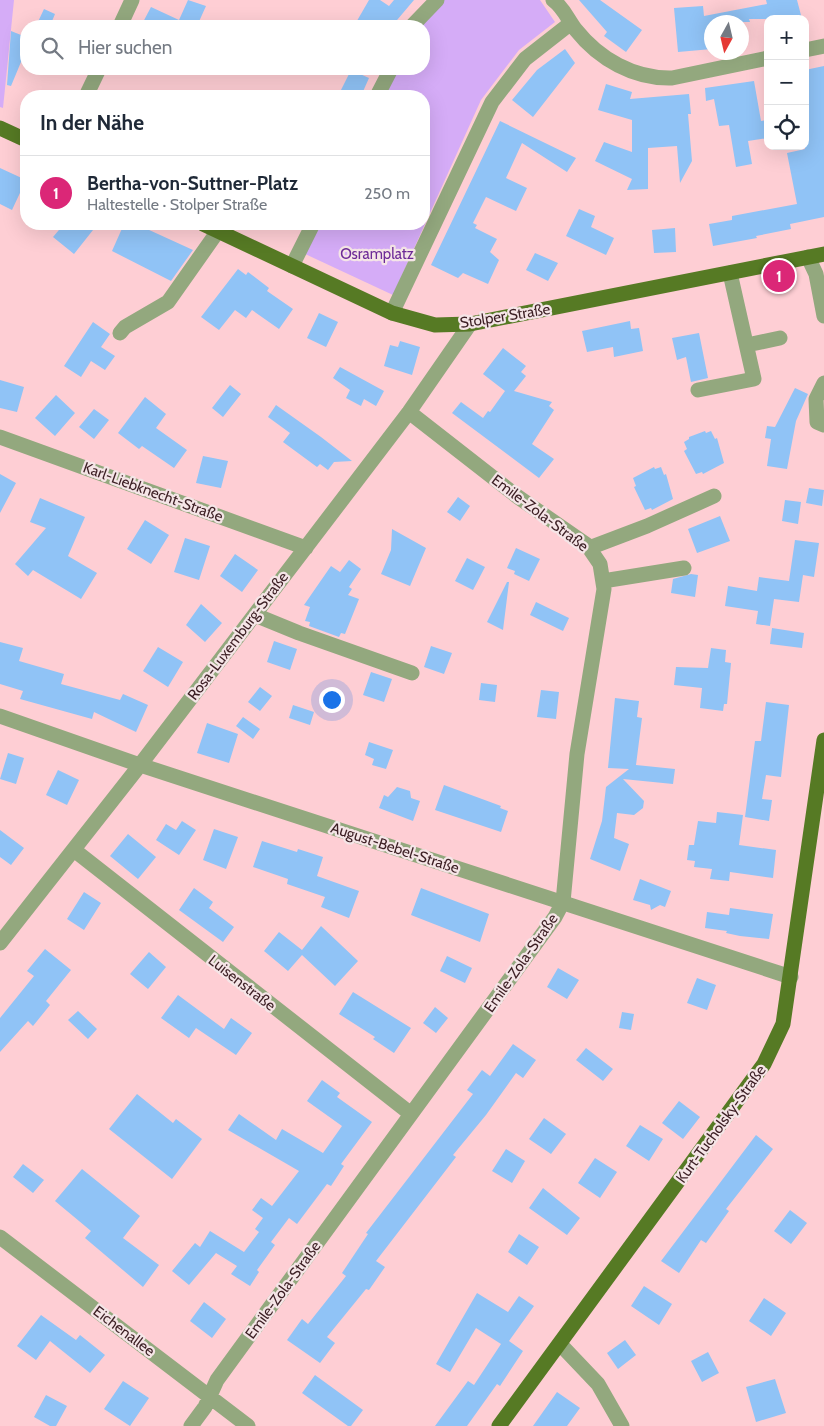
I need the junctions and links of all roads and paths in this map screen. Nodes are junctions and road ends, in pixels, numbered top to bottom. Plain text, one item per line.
1 (132, 0) edge
2 (437, 0) edge
3 (553, 0) edge
4 (123, 20) edge
5 (418, 20) edge
6 (570, 23) junction
7 (824, 46) edge
8 (809, 49) edge
9 (764, 59) edge
10 (96, 75) edge
11 (388, 75) edge
12 (89, 90) edge
13 (380, 90) edge
14 (0, 128) edge
15 (20, 137) edge
16 (310, 230) edge
17 (218, 231) joint
18 (824, 254) edge
19 (808, 257) junction
20 (292, 266) junction
21 (730, 273) junction
22 (392, 313) junction
23 (824, 316) edge
24 (470, 324) junction
25 (120, 333) dead end
26 (780, 338) dead end
27 (747, 345) junction
28 (824, 383) edge
29 (698, 390) dead end
30 (409, 412) junction
31 (824, 426) edge
32 (0, 437) edge
33 (714, 496) dead end
34 (306, 548) junction
35 (589, 548) junction
36 (684, 568) dead end
37 (603, 581) junction
38 (255, 615) junction
39 (412, 674) dead end
40 (0, 716) edge
41 (824, 740) edge
42 (140, 765) junction
43 (74, 850) junction
44 (563, 902) junction
45 (0, 943) edge
46 (791, 977) junction
47 (411, 1114) junction
48 (0, 1237) edge
49 (560, 1344) junction
50 (210, 1396) junction
51 (191, 1426) edge
52 (248, 1426) edge
53 (499, 1426) edge
54 (622, 1426) edge

1 - 4 street
2 - 5 street
3 - 6 street
6 - 9 street
6 - 22 street
7 - 8 street
10 - 12 street
11 - 13 street
14 - 15 main road
16 - 20 street
17 - 20 main road, Stolper Straße
17 - 25 street
18 - 19 main road, Stolper Straße
19 - 21 main road, Stolper Straße
19 - 23 street
20 - 22 main road, Stolper Straße
21 - 24 main road, Stolper Straße
21 - 27 street
22 - 24 main road, Stolper Straße
24 - 30 street, Rosa-Luxemburg-Straße
26 - 27 street
27 - 29 street
28 - 31 street
30 - 34 street, Rosa-Luxemburg-Straße
30 - 35 street, Emile-Zola-Straße
32 - 34 street, Karl-Liebknecht-Straße
33 - 35 street
34 - 38 street, Rosa-Luxemburg-Straße
35 - 37 street, Emile-Zola-Straße
36 - 37 street
37 - 44 street, Emile-Zola-Straße
38 - 39 street
38 - 42 street, Rosa-Luxemburg-Straße
40 - 42 street, August-Bebel-Straße
41 - 46 main road, Kurt-Tucholsky-Straße
42 - 43 street, Rosa-Luxemburg-Straße
42 - 44 street, August-Bebel-Straße
43 - 45 street, Rosa-Luxemburg-Straße
43 - 47 street, Luisenstraße
44 - 46 street, August-Bebel-Straße
44 - 47 street, Emile-Zola-Straße
46 - 49 main road, Kurt-Tucholsky-Straße
47 - 50 street, Emile-Zola-Straße
48 - 50 street, Eichenallee
49 - 53 main road, Kurt-Tucholsky-Straße
49 - 54 street
50 - 51 street, Emile-Zola-Straße
50 - 52 street, Eichenallee

